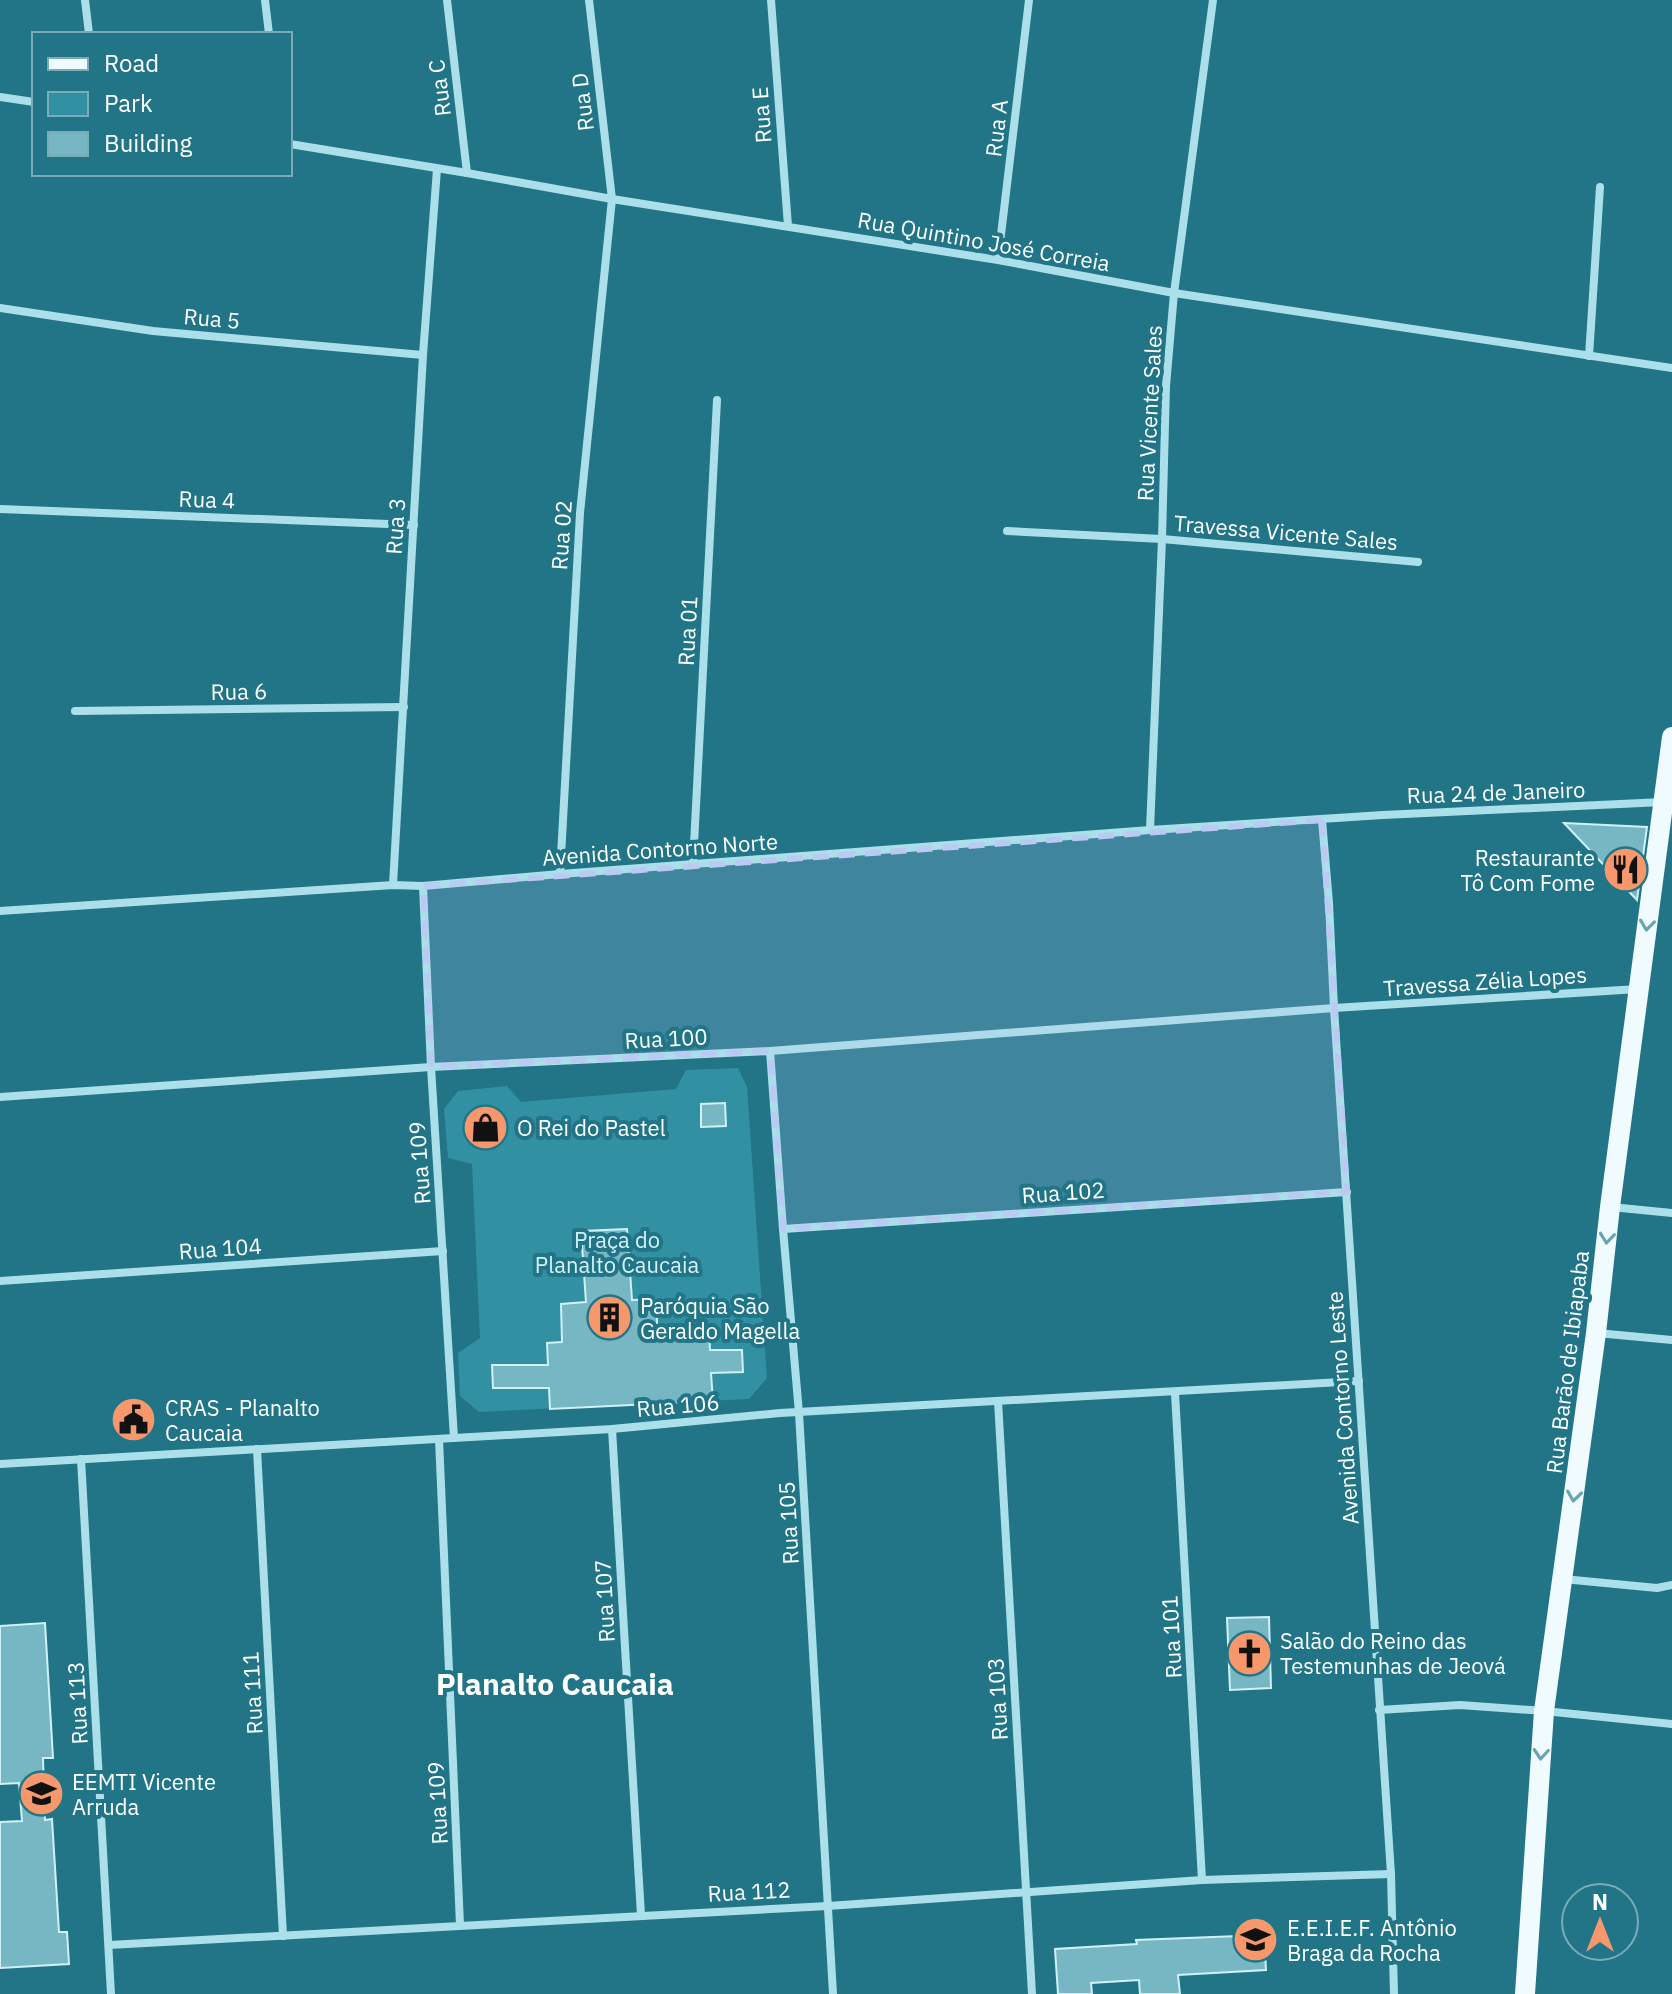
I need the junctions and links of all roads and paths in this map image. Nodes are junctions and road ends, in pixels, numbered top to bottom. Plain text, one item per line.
1 (85, 0) edge
2 (265, 0) edge
3 (447, 0) edge
4 (589, 0) edge
5 (771, 0) edge
6 (1029, 0) edge
7 (1213, 0) edge
8 (89, 32) edge
9 (269, 32) edge
10 (0, 97) edge
11 (32, 102) edge
12 (292, 144) edge
13 (437, 169) junction
14 (467, 173) junction
15 (1600, 187) dead end
16 (612, 199) junction
17 (788, 226) junction
18 (998, 260) junction
19 (1174, 293) junction
20 (0, 308) edge
21 (423, 355) junction
22 (1589, 356) junction
23 (1672, 368) edge
24 (717, 400) dead end
25 (0, 509) edge
26 (414, 525) junction
27 (1007, 531) dead end
28 (1162, 539) junction
29 (1418, 562) dead end
30 (404, 707) junction
31 (75, 711) dead end
32 (1672, 737) edge
33 (1668, 802) edge
34 (1322, 820) junction
35 (1150, 830) junction
36 (693, 864) junction
37 (560, 874) junction
38 (393, 885) junction
39 (423, 886) junction
40 (0, 911) edge
41 (1638, 989) junction
42 (1334, 1008) junction
43 (770, 1051) junction
44 (431, 1067) junction
45 (0, 1097) edge
46 (1347, 1192) junction
47 (1610, 1207) junction
48 (1672, 1213) edge
49 (783, 1229) junction
50 (443, 1251) junction
51 (0, 1281) edge
52 (1596, 1333) junction
53 (1672, 1340) edge
54 (1359, 1381) junction
55 (1175, 1393) junction
56 (998, 1401) junction
57 (799, 1413) junction
58 (612, 1429) junction
59 (454, 1438) junction
60 (439, 1439) junction
61 (257, 1449) junction
62 (81, 1459) junction
63 (0, 1464) edge
64 (1562, 1579) junction
65 (1672, 1585) edge
66 (1379, 1710) junction
67 (1544, 1711) junction
68 (1672, 1724) edge
69 (1391, 1874) junction
70 (1202, 1880) junction
71 (1026, 1891) junction
72 (828, 1906) junction
73 (641, 1915) junction
74 (460, 1925) junction
75 (283, 1936) junction
76 (109, 1945) junction
77 (111, 1994) edge
78 (833, 1994) edge
79 (1032, 1994) edge
80 (1394, 1994) edge
81 (1525, 1994) edge

1 - 8 street
2 - 9 street
3 - 14 street, Rua C
4 - 16 street, Rua D
5 - 17 street, Rua E
6 - 18 street, Rua A
7 - 19 street, Rua Vicente Sales
10 - 11 street
12 - 13 street, Rua Quintino José Correia
13 - 14 street, Rua Quintino José Correia
13 - 21 street, Rua 3
14 - 16 street, Rua Quintino José Correia
15 - 22 street
16 - 17 street, Rua Quintino José Correia
16 - 37 street, Rua 02
17 - 18 street, Rua Quintino José Correia
18 - 19 street, Rua Quintino José Correia
19 - 22 street, Rua Quintino José Correia
19 - 28 street, Rua Vicente Sales
20 - 21 street, Rua 5
21 - 26 street, Rua 3
22 - 23 street, Rua Quintino José Correia
24 - 36 street, Rua 01
25 - 26 street, Rua 4
26 - 30 street, Rua 3
27 - 28 street, Travessa Vicente Sales
28 - 29 street, Travessa Vicente Sales
28 - 35 street, Rua Vicente Sales
30 - 31 street, Rua 6
30 - 38 street, Rua 3
32 - 33 main road, Rua Barão de Ibiapaba
33 - 34 street, Rua 24 de Janeiro
33 -> 41 main road, Rua Barão de Ibiapaba
34 - 35 street, Avenida Contorno Norte
34 - 42 street, Avenida Contorno Leste
35 - 36 street, Avenida Contorno Norte
36 - 37 street, Avenida Contorno Norte
37 - 39 street, Avenida Contorno Norte
38 - 39 street, Avenida Contorno Norte
38 - 40 street, Avenida Contorno Norte
39 - 44 street, Rua 109
41 - 42 street, Travessa Zélia Lopes
41 - 47 main road, Rua Barão de Ibiapaba
42 - 43 street, Rua 100
42 - 46 street, Avenida Contorno Leste
43 - 44 street, Rua 100
43 - 49 street, Rua 105
44 - 45 street, Rua 100
44 - 50 street, Rua 109
46 - 49 street, Rua 102
46 - 54 street, Avenida Contorno Leste
47 - 48 street
47 -> 52 main road, Rua Barão de Ibiapaba
49 - 57 street, Rua 105
50 - 51 street, Rua 104
50 - 59 street, Rua 109
52 - 53 street
52 -> 64 main road, Rua Barão de Ibiapaba
54 - 55 street, Rua 106
54 - 66 street, Avenida Contorno Leste
55 - 56 street, Rua 106
55 - 70 street, Rua 101
56 - 57 street, Rua 106
56 - 71 street, Rua 103
57 - 58 street, Rua 106
57 - 72 street, Rua 105
58 - 59 street, Rua 106
58 - 73 street, Rua 107
59 - 60 street, Rua 106
60 - 61 street, Rua 106
60 - 74 street, Rua 109
61 - 62 street, Rua 106
61 - 75 street, Rua 111
62 - 63 street, Rua 106
62 - 76 street, Rua 113
64 - 65 street
64 - 67 main road, Rua Barão de Ibiapaba
66 - 67 street
66 - 69 street, Avenida Contorno Leste
67 - 68 street
67 -> 81 main road, Rua Barão de Ibiapaba
69 - 70 street, Rua 112
69 - 80 street, Avenida Contorno Leste
70 - 71 street, Rua 112
71 - 72 street, Rua 112
71 - 79 street, Rua 103
72 - 73 street, Rua 112
72 - 78 street, Rua 105
73 - 74 street, Rua 112
74 - 75 street, Rua 112
75 - 76 street, Rua 112
76 - 77 street, Rua 113

